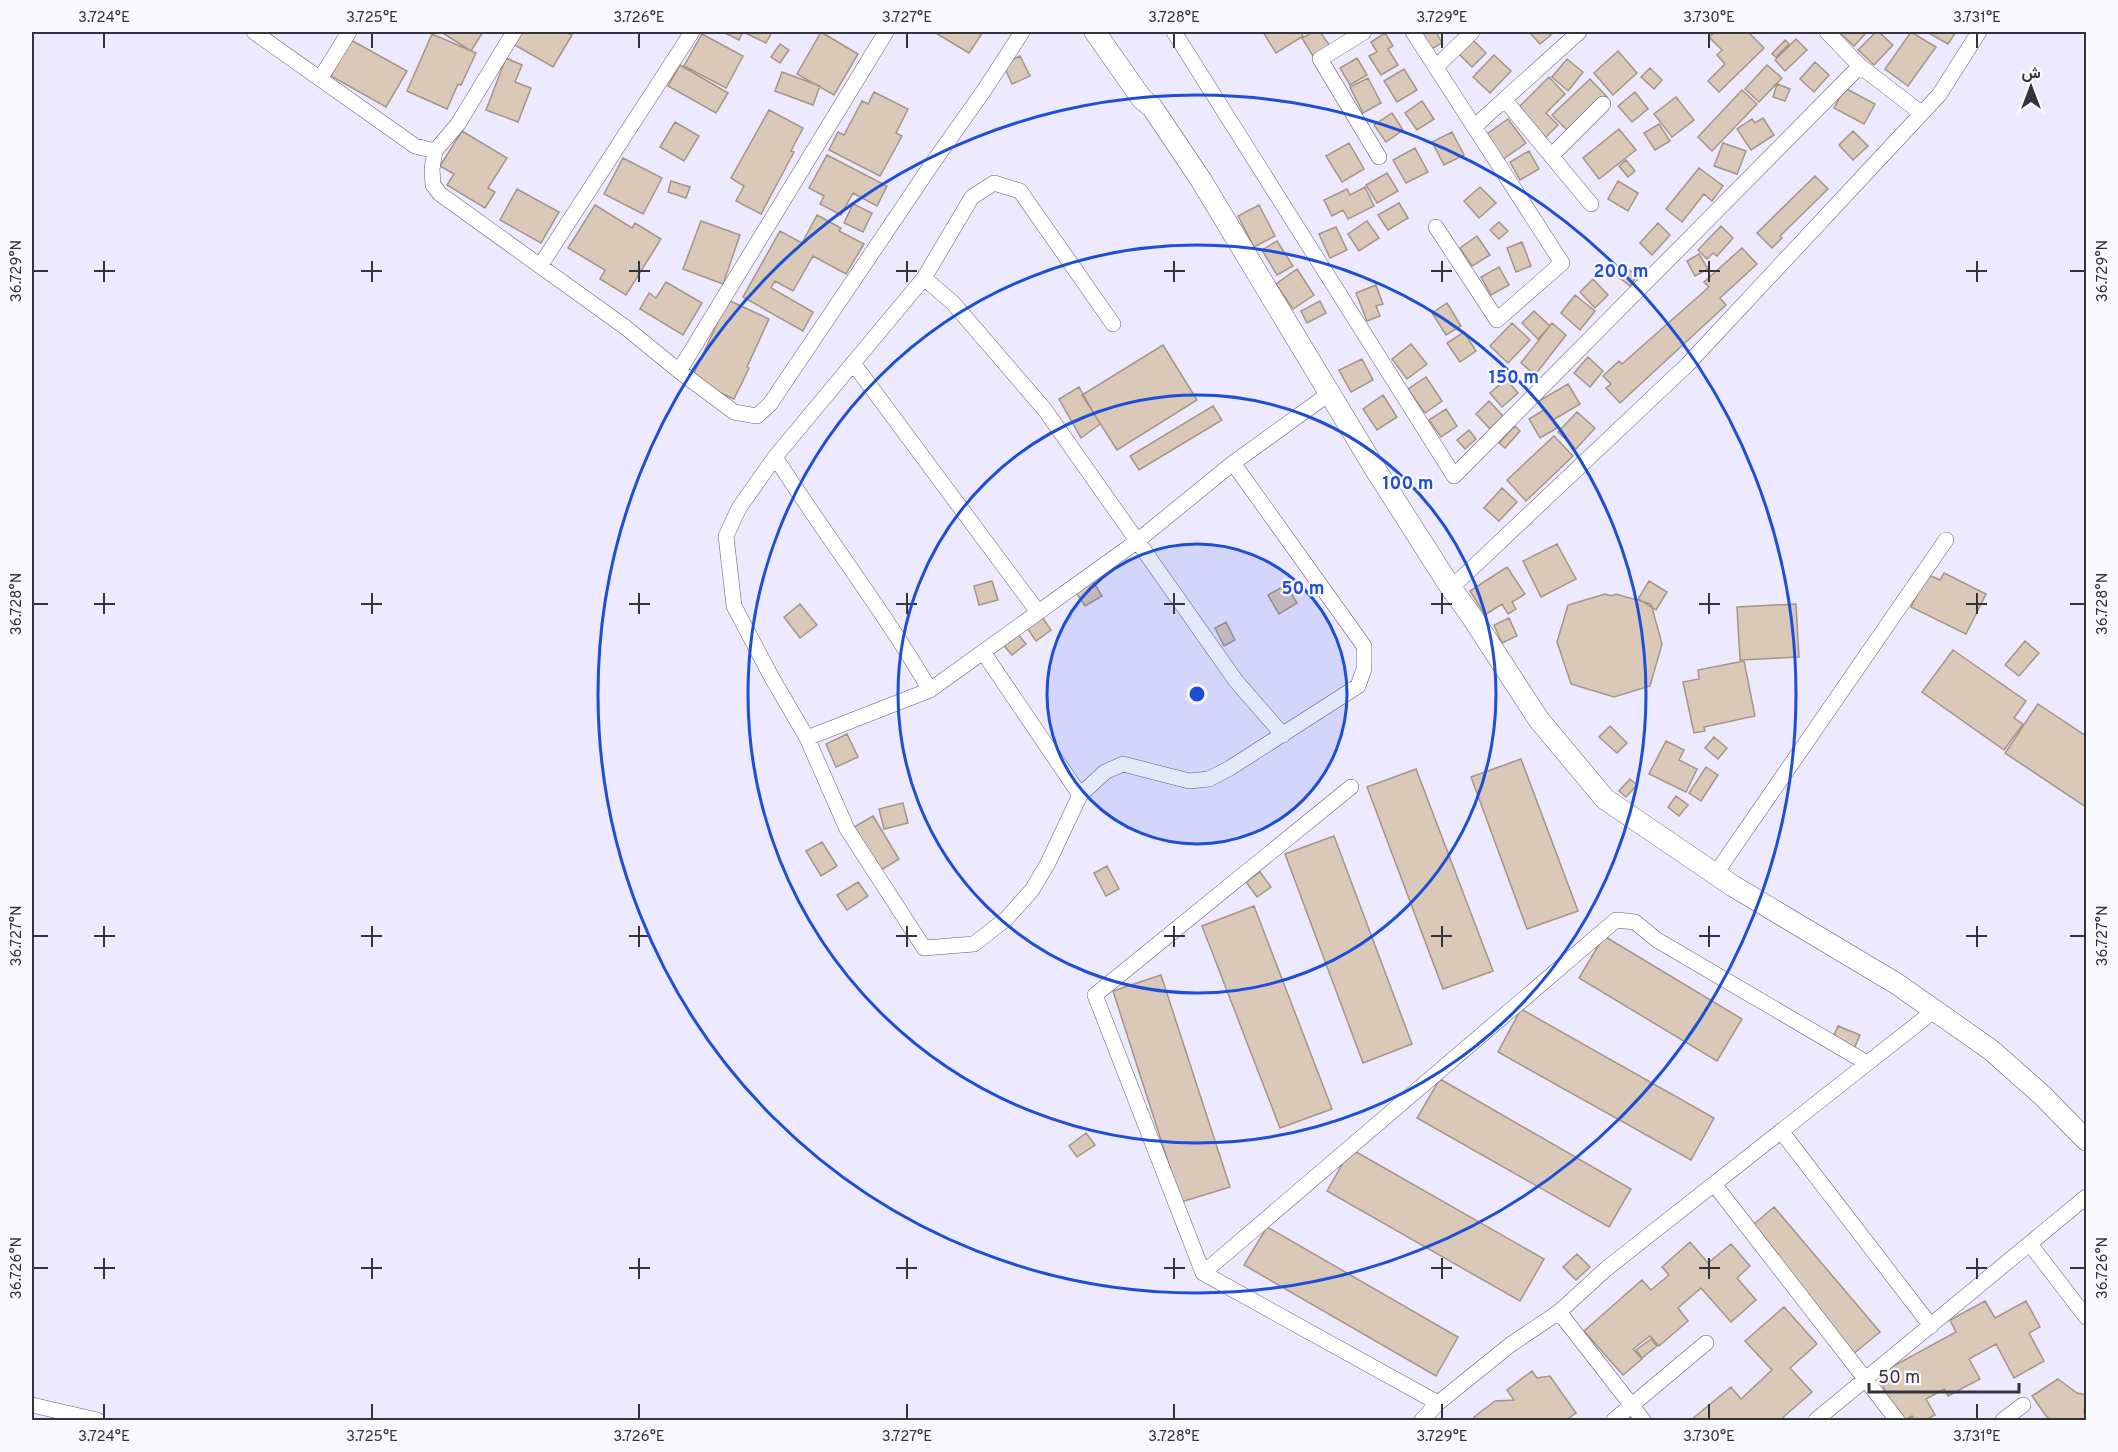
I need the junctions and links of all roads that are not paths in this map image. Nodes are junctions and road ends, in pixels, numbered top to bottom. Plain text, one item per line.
1 (254, 32) edge
2 (350, 32) edge
3 (514, 32) edge
4 (692, 32) edge
5 (886, 32) edge
6 (1022, 32) edge
7 (1095, 32) edge
8 (1174, 32) edge
9 (1364, 32) edge
10 (1413, 32) edge
11 (1472, 32) edge
12 (1579, 32) edge
13 (1827, 32) edge
14 (1979, 32) edge
15 (1860, 66) junction
16 (1436, 67) junction
17 (320, 79) junction
18 (1505, 100) junction
19 (1603, 104) dead end
20 (1921, 113) junction
21 (1474, 127) junction
22 (435, 151) junction
23 (1551, 156) junction
24 (1379, 157) dead end
25 (1591, 204) dead end
26 (1436, 226) dead end
27 (540, 266) junction
28 (924, 278) junction
29 (1113, 324) dead end
30 (853, 363) junction
31 (679, 371) junction
32 (1330, 393) junction
33 (775, 458) junction
34 (1233, 463) junction
35 (1946, 540) dead end
36 (1136, 542) junction
37 (1452, 588) junction
38 (1038, 612) junction
39 (982, 652) junction
40 (930, 690) junction
41 (1284, 735) junction
42 (807, 738) junction
43 (1351, 788) dead end
44 (1080, 795) junction
45 (1716, 873) junction
46 (1935, 1010) junction
47 (1868, 1063) junction
48 (1781, 1131) junction
49 (2086, 1140) edge
50 (1714, 1184) junction
51 (2086, 1197) edge
52 (2030, 1244) junction
53 (1203, 1273) junction
54 (1559, 1312) junction
55 (2086, 1317) edge
56 (1931, 1326) junction
57 (1706, 1343) dead end
58 (1865, 1381) junction
59 (1438, 1403) junction
60 (32, 1404) edge
61 (1632, 1404) junction
62 (2023, 1405) dead end
63 (96, 1420) edge
64 (1422, 1420) edge
65 (1614, 1420) edge
66 (1643, 1420) edge
67 (1816, 1420) edge
68 (1897, 1420) edge
69 (2003, 1420) edge

1 - 17 street
2 - 17 street
3 - 22 street
4 - 27 street
5 - 31 street
6 - 31 street
7 - 32 main road
8 - 15 street
9 - 24 street
10 - 16 street
11 - 16 street
12 - 18 street
13 - 15 street
14 - 20 street
15 - 20 street
16 - 21 street
17 - 22 street
18 - 21 street
18 - 23 street
19 - 23 street
20 - 37 street
21 - 26 street
22 - 27 street
23 - 25 street
27 - 31 street
28 - 29 street
28 - 30 street
28 - 36 street
30 - 33 street
30 - 38 street
32 - 34 street
32 - 37 main road
33 - 40 street
33 - 42 street
34 - 36 street
34 - 41 street
35 - 45 street
36 - 38 street
36 - 41 street
37 - 45 main road
38 - 39 street
39 - 40 street
39 - 44 street
40 - 42 street
41 - 44 street
42 - 44 street
43 - 53 street
45 - 46 main road
46 - 47 street
46 - 49 main road
47 - 48 street
47 - 53 street
48 - 50 street
48 - 56 street
50 - 54 street
50 - 58 street
51 - 52 street
52 - 55 street
52 - 56 street
53 - 59 street
54 - 59 street
54 - 61 street
56 - 58 street
57 - 61 street
58 - 67 street
58 - 68 street
59 - 64 street
60 - 63 street
61 - 65 street
61 - 66 street
62 - 69 street

